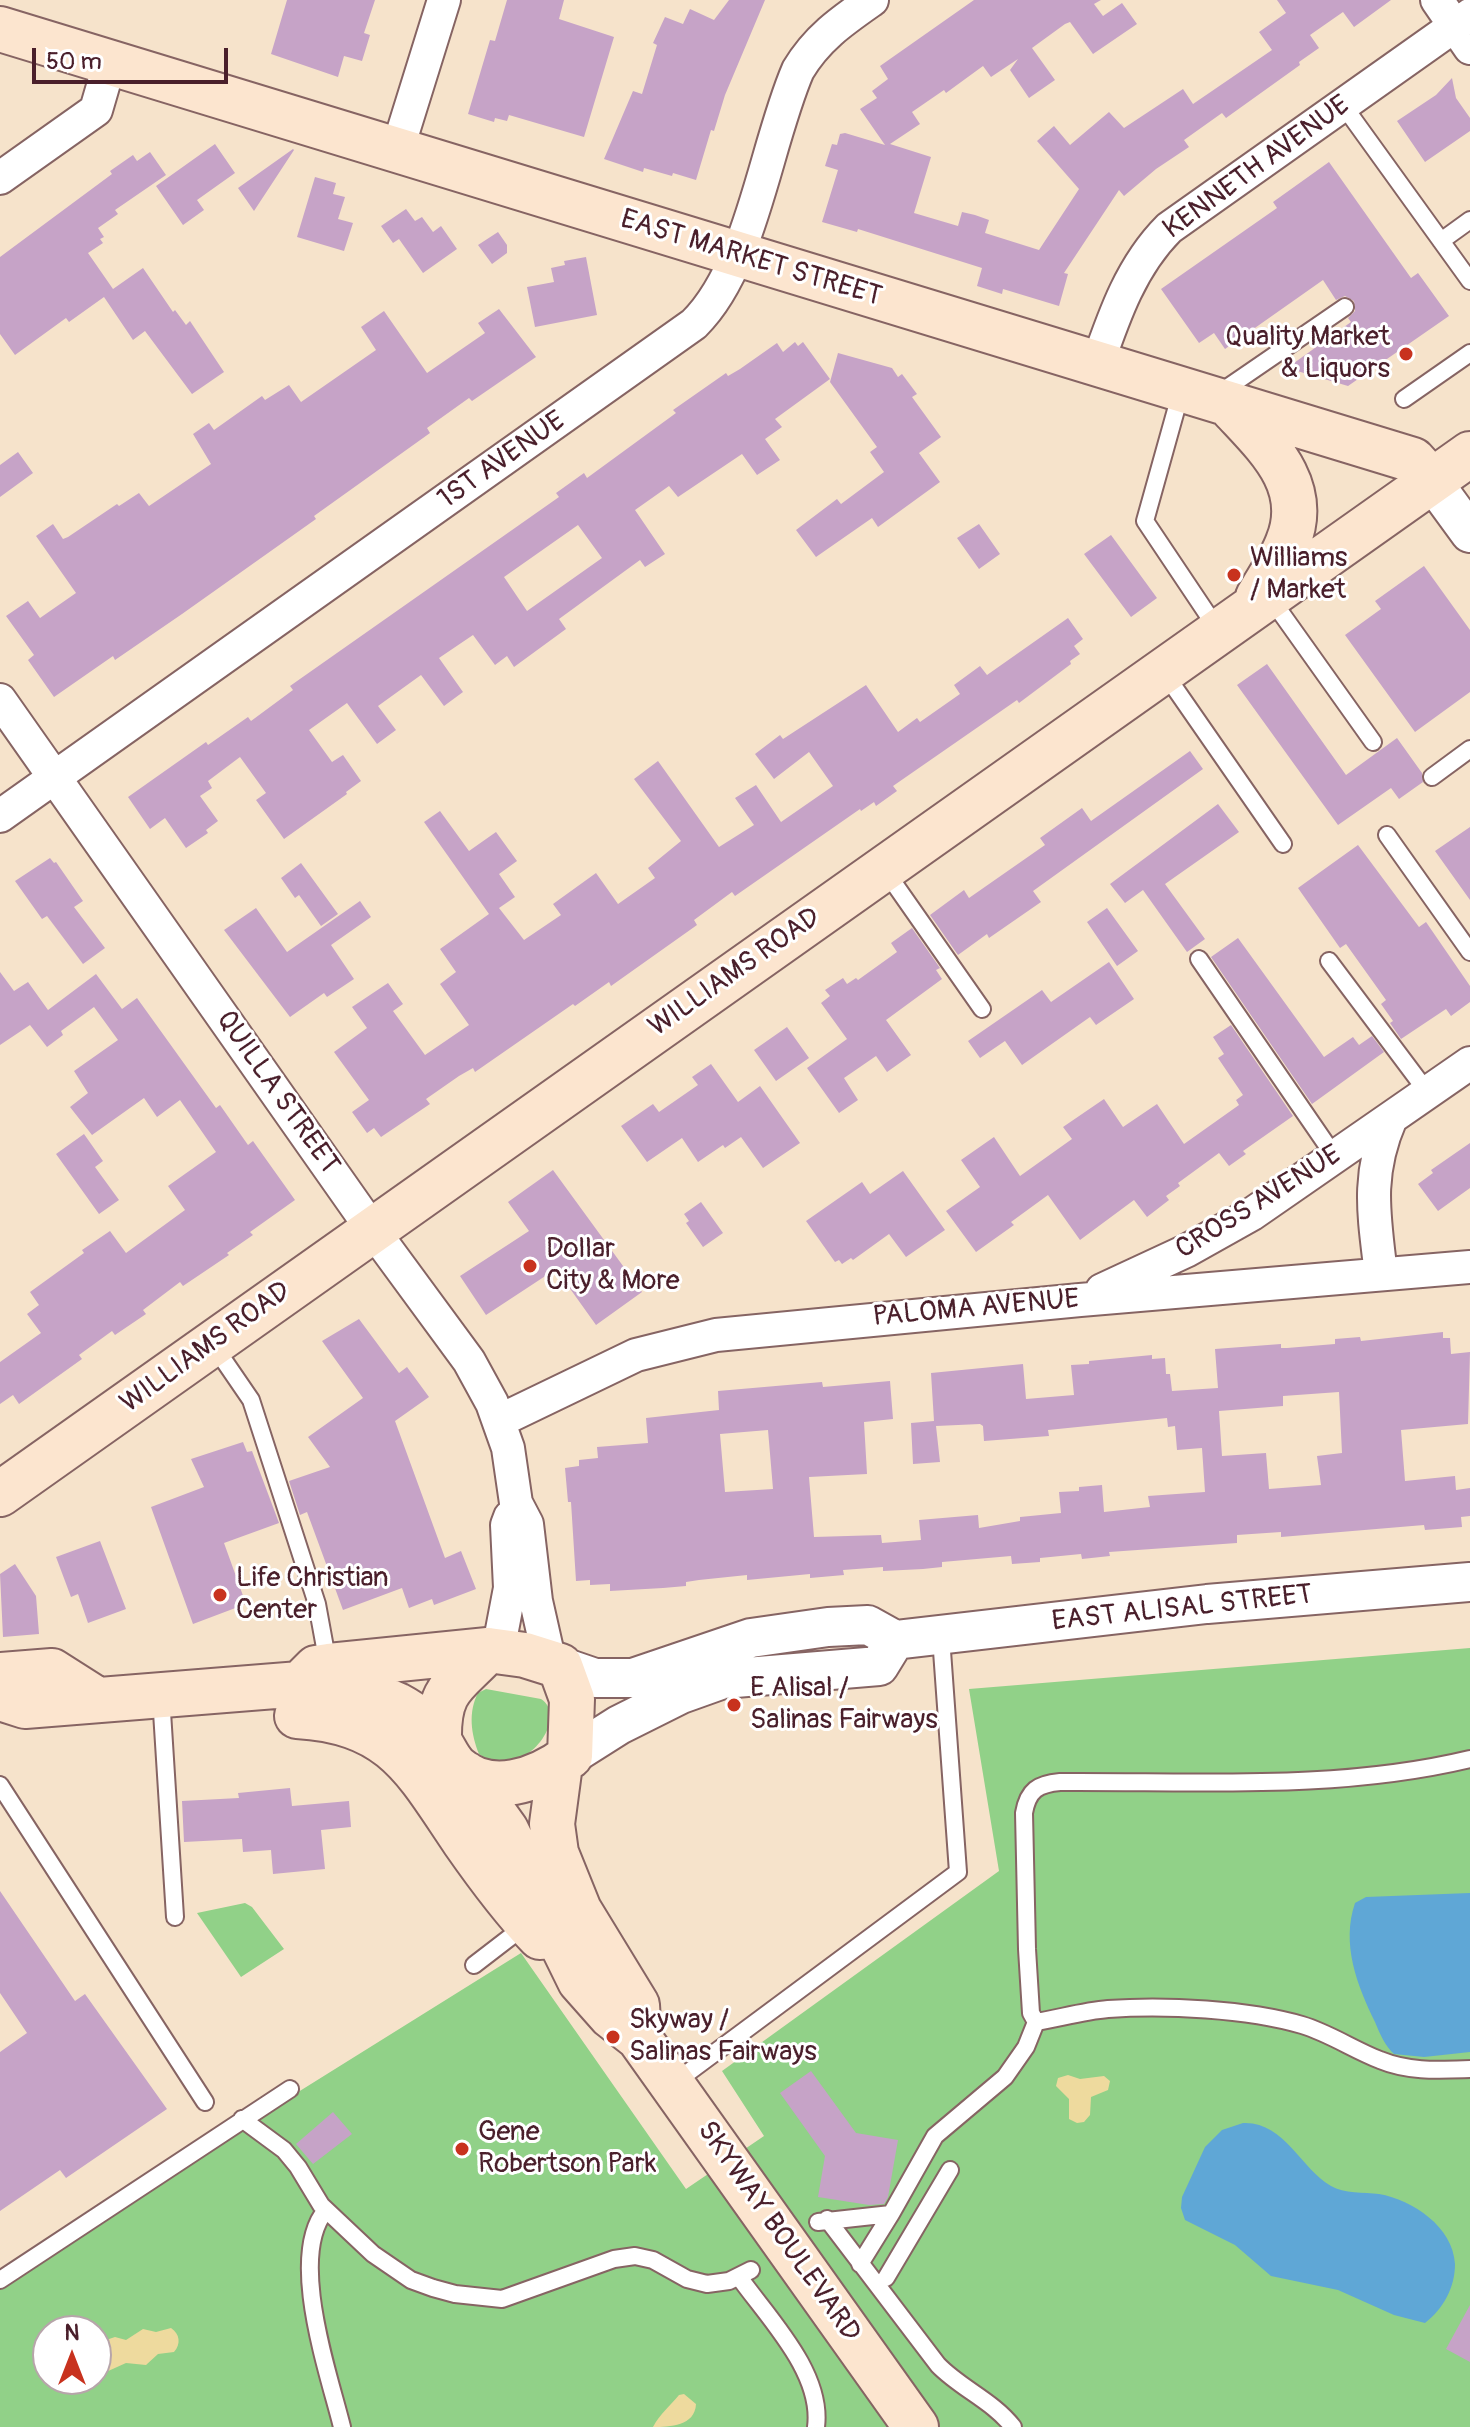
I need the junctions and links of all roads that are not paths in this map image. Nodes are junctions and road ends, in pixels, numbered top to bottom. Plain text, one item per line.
1 (444, 0) edge
2 (872, 0) edge
3 (1458, 22) edge
4 (0, 29) edge
5 (110, 62) junction
6 (1343, 105) junction
7 (397, 151) junction
8 (0, 178) edge
9 (1470, 220) edge
10 (1441, 241) junction
11 (737, 255) junction
12 (1470, 281) edge
13 (1345, 307) dead end
14 (1470, 353) edge
15 (1097, 365) junction
16 (1207, 399) junction
17 (1404, 399) dead end
18 (1470, 454) edge
19 (1432, 481) junction
20 (1470, 533) edge
21 (1247, 611) junction
22 (1163, 671) junction
23 (0, 700) edge
24 (1373, 742) dead end
25 (1470, 749) edge
26 (54, 777) junction
27 (1432, 777) dead end
28 (0, 816) edge
29 (1387, 835) dead end
30 (1283, 844) dead end
31 (883, 868) junction
32 (1470, 952) edge
33 (1199, 959) dead end
34 (1329, 961) dead end
35 (982, 1009) dead end
36 (1470, 1063) edge
37 (1428, 1093) junction
38 (1391, 1118) junction
39 (1335, 1157) junction
40 (372, 1229) junction
41 (1470, 1267) edge
42 (1381, 1274) junction
43 (1080, 1300) junction
44 (213, 1344) junction
45 (499, 1421) junction
46 (0, 1494) edge
47 (516, 1503) junction
48 (1470, 1582) edge
49 (828, 1627) junction
50 (941, 1637) junction
51 (895, 1640) junction
52 (493, 1650) junction
53 (555, 1665) junction
54 (835, 1672) junction
55 (315, 1675) junction
56 (173, 1694) junction
57 (6, 1703) edge
58 (439, 1740) junction
59 (1470, 1759) edge
60 (565, 1760) junction
61 (466, 1774) junction
62 (0, 1785) edge
63 (175, 1917) dead end
64 (527, 1924) junction
65 (474, 1965) dead end
66 (580, 1981) junction
67 (1036, 2022) junction
68 (639, 2038) junction
69 (1470, 2069) edge
70 (673, 2084) junction
71 (290, 2089) dead end
72 (205, 2102) dead end
73 (242, 2119) junction
74 (918, 2166) junction
75 (326, 2210) junction
76 (891, 2214) junction
77 (875, 2241) junction
78 (899, 2256) junction
79 (860, 2264) junction
80 (886, 2278) dead end
81 (0, 2280) edge
82 (342, 2427) edge
83 (816, 2427) edge
84 (916, 2427) edge
85 (1013, 2427) edge

1 - 7 street
2 - 11 street, 1ST AVENUE
3 - 6 street, KENNETH AVENUE
4 - 5 main road, EAST MARKET STREET
5 - 7 main road, EAST MARKET STREET
5 - 8 street
6 - 10 lane
6 - 15 street, KENNETH AVENUE
7 - 11 main road, EAST MARKET STREET
9 - 10 lane
10 - 12 lane
11 - 15 main road, EAST MARKET STREET
11 - 26 street, 1ST AVENUE
13 - 16 lane
14 - 17 lane
15 - 16 main road, EAST MARKET STREET
16 - 19 main road, EAST MARKET STREET
16 - 21 main road
16 - 21 lane
18 - 19 main road, WILLIAMS ROAD
19 - 20 street, EAST MARKET STREET
19 - 21 main road, WILLIAMS ROAD
21 - 22 main road, WILLIAMS ROAD
21 - 24 lane
22 - 30 lane
22 - 31 main road, WILLIAMS ROAD
23 - 26 street, QUILLA STREET
25 - 27 lane
26 - 28 street, 1ST AVENUE
26 - 40 street, QUILLA STREET
29 - 32 lane
31 - 35 lane
31 - 40 main road, WILLIAMS ROAD
33 - 39 lane
34 - 37 lane
36 - 37 street, CROSS AVENUE
37 - 38 street, CROSS AVENUE
38 - 39 street, CROSS AVENUE
38 - 42 street, CROSS AVENUE
39 - 43 street, CROSS AVENUE
40 - 44 main road, WILLIAMS ROAD
40 - 45 street, QUILLA STREET
41 - 42 street, PALOMA AVENUE
42 - 43 street, PALOMA AVENUE
43 - 45 street, PALOMA AVENUE
44 - 46 main road, WILLIAMS ROAD
44 - 55 lane
45 - 47 street, QUILLA STREET
47 - 52 street, QUILLA STREET
47 - 53 street, QUILLA STREET
48 - 50 street, EAST ALISAL STREET
49 - 51 street, EAST ALISAL STREET
49 - 53 street, EAST ALISAL STREET
49 - 54 street
50 - 51 street, EAST ALISAL STREET
50 - 70 lane
51 - 54 street
52 - 53 main road, EAST ALISAL STREET
52 - 55 main road, EAST ALISAL STREET
52 - 58 main road
53 - 60 main road, SKYWAY BOULEVARD
54 - 60 street
55 - 56 main road, EAST ALISAL STREET
55 - 58 main road, EAST ALISAL STREET
56 - 57 main road, EAST ALISAL STREET
56 - 63 lane
56 - 64 main road
58 - 61 main road, EAST ALISAL STREET
59 - 67 lane
60 - 61 main road
60 - 68 main road, SKYWAY BOULEVARD
61 - 66 main road, SKYWAY BOULEVARD
62 - 72 lane
64 - 65 lane
64 - 66 main road
66 - 68 main road, SKYWAY BOULEVARD
67 - 69 lane
67 - 74 lane
68 - 70 main road, SKYWAY BOULEVARD
70 - 84 main road, SKYWAY BOULEVARD
71 - 73 lane
73 - 75 lane
73 - 81 lane
74 - 76 lane
74 - 78 lane
75 - 82 lane
75 - 83 lane
76 - 77 lane
76 - 79 lane
77 - 78 lane
77 - 79 lane
78 - 80 lane
79 - 85 lane

